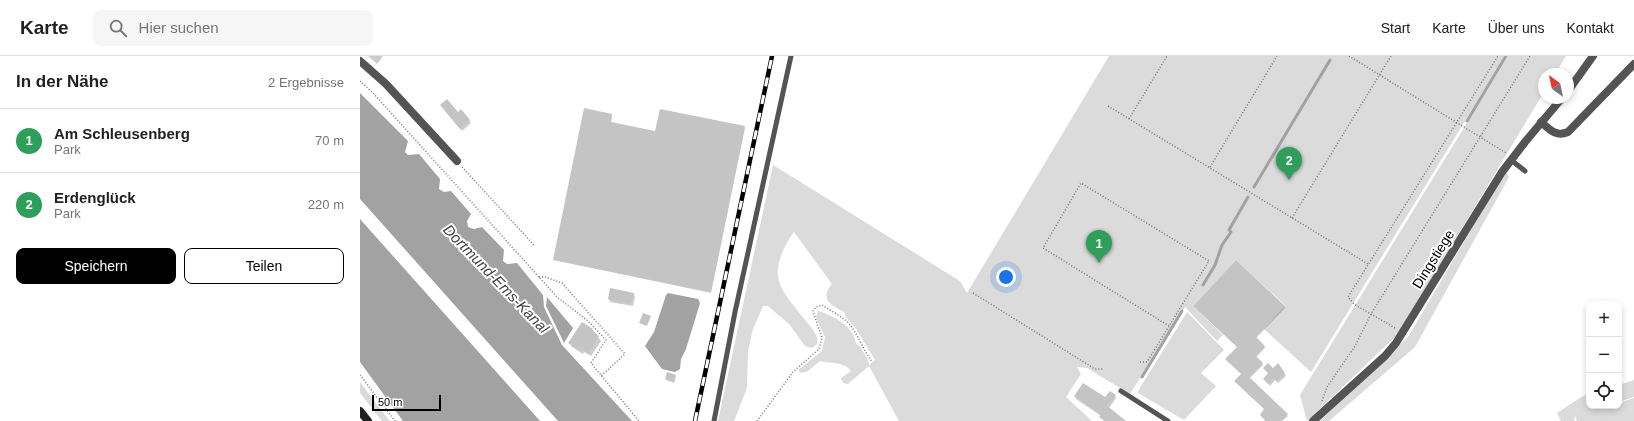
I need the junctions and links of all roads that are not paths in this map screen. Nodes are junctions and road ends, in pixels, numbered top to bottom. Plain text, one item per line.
1 (791, 56) edge
2 (1593, 56) edge
3 (360, 61) edge
4 (1634, 64) edge
5 (1574, 83) edge
6 (1557, 104) edge
7 (1541, 122) junction
8 (1512, 158) junction
9 (457, 161) road end
10 (1525, 170) dead end
11 (1121, 391) dead end
12 (360, 411) edge
13 (368, 421) edge
14 (714, 421) edge
15 (1168, 421) edge
16 (1313, 421) edge

1 - 14 lane
2 - 5 street
3 - 9 street
4 - 7 street
6 - 7 street, Dingstiege
7 - 8 street, Dingstiege
8 - 10 lane
8 - 16 street, Dingstiege
11 - 15 lane
12 - 13 main road

